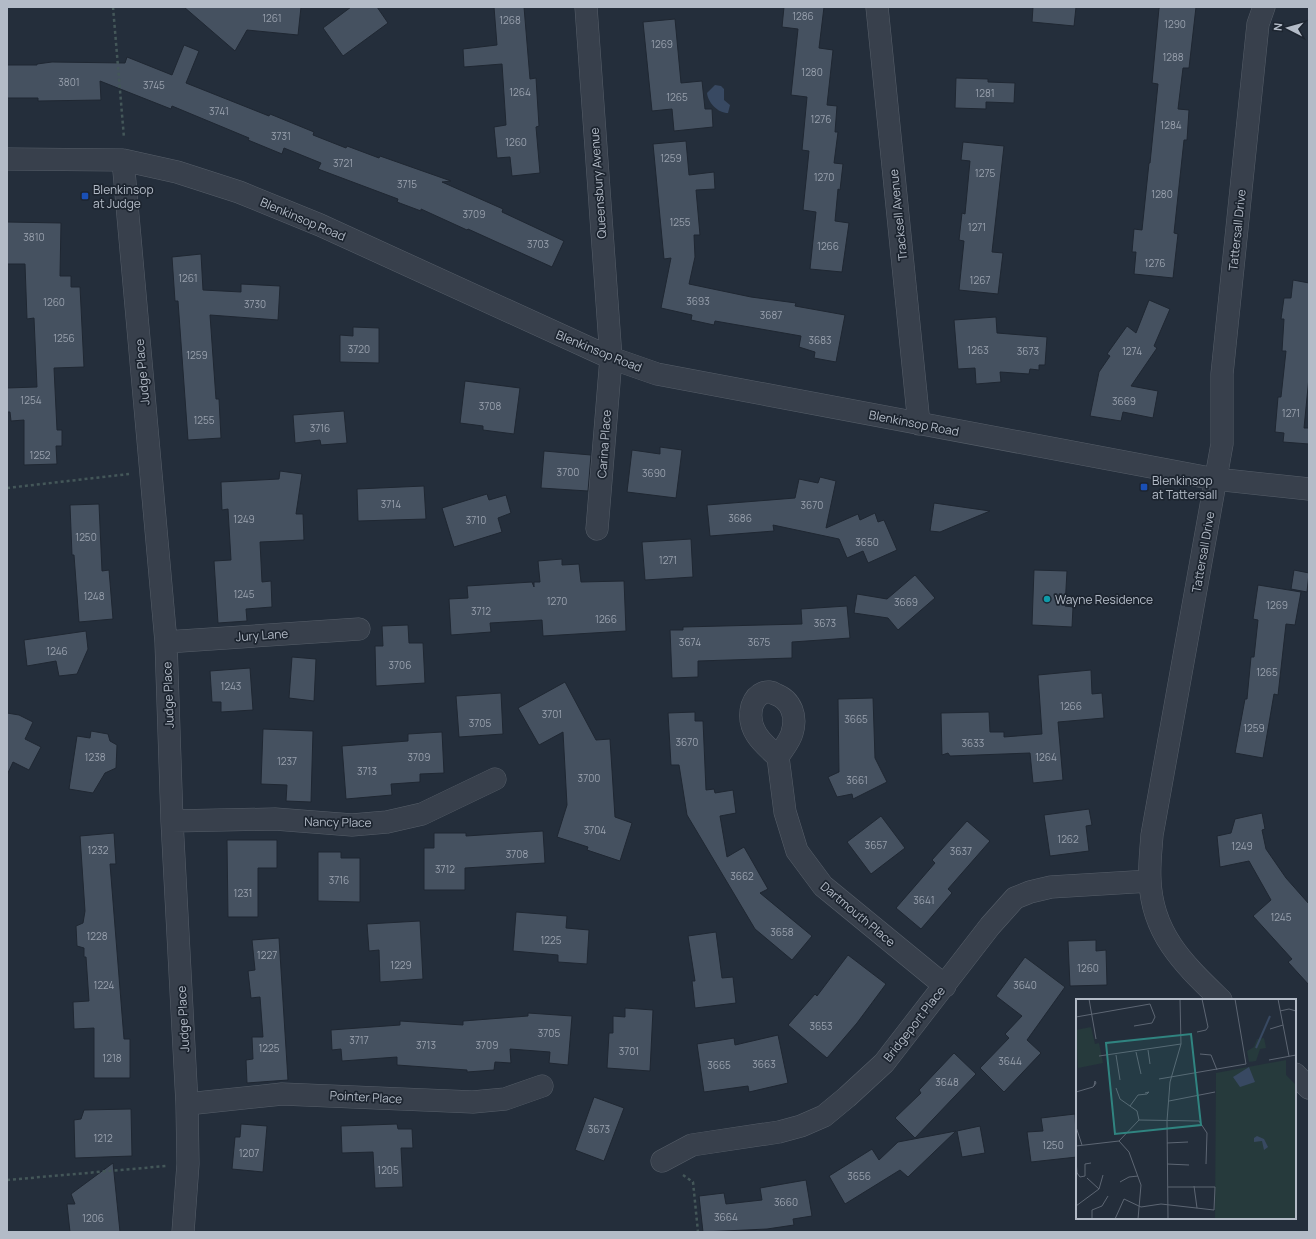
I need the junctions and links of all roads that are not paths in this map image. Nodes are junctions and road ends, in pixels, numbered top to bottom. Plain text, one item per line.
1 (586, 7) edge
2 (877, 7) edge
3 (1264, 7) edge
4 (7, 159) edge
5 (123, 160) junction
6 (610, 358) junction
7 (919, 424) junction
8 (1215, 479) junction
9 (1309, 489) edge
10 (597, 529) dead end
11 (359, 629) dead end
12 (166, 642) junction
13 (778, 757) dead end
14 (495, 779) dead end
15 (172, 822) junction
16 (1150, 881) junction
17 (945, 986) junction
18 (1220, 999) edge
19 (1296, 1075) edge
20 (542, 1086) dead end
21 (1309, 1088) edge
22 (187, 1104) junction
23 (662, 1161) dead end
24 (183, 1232) edge

1 - 6 street, Queensbury Avenue
2 - 7 street, Tracksell Avenue
3 - 8 street, Tattersall Drive
4 - 5 street, Blenkinsop Road
5 - 6 street, Blenkinsop Road
5 - 12 street, Judge Place
6 - 7 street, Blenkinsop Road
6 - 10 street, Carina Place
7 - 8 street, Blenkinsop Road
8 - 9 street, Blenkinsop Road
8 - 16 street, Tattersall Drive
11 - 12 street, Jury Lane
12 - 15 street, Judge Place
13 - 17 street, Dartmouth Place
14 - 15 street, Nancy Place
15 - 22 street, Judge Place
16 - 17 street, Bridgeport Place
16 - 18 street, Tattersall Drive
17 - 23 street, Bridgeport Place
19 - 21 street
20 - 22 street, Pointer Place
22 - 24 street, Judge Place

